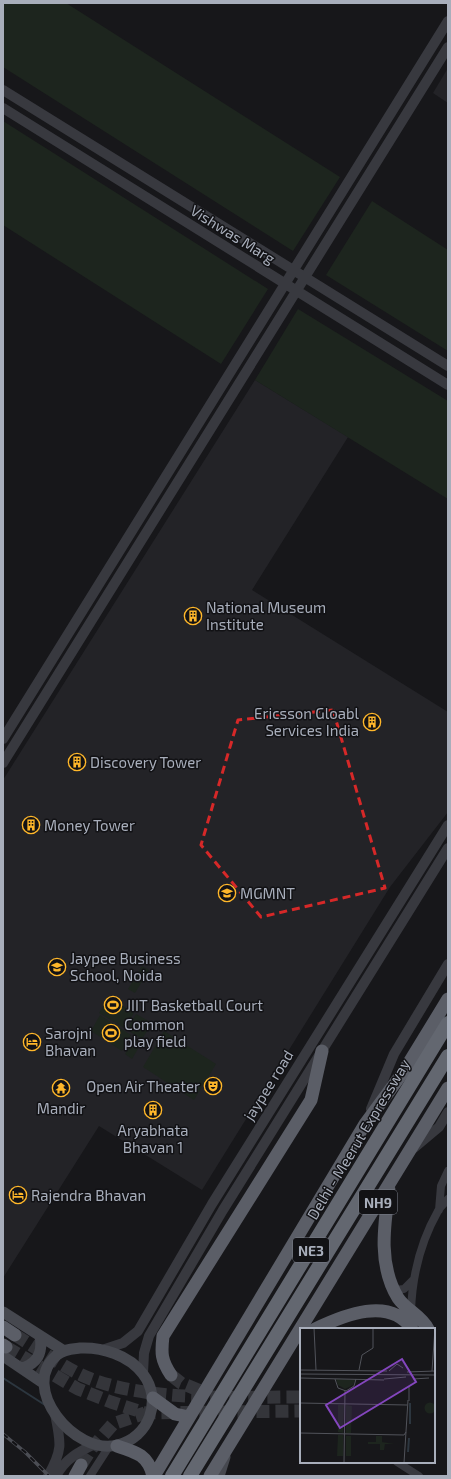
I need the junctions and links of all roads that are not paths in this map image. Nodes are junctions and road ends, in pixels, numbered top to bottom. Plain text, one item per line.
1 (448, 21) edge
2 (448, 46) edge
3 (3, 90) edge
4 (3, 108) edge
5 (294, 270) junction
6 (305, 277) junction
7 (285, 284) junction
8 (296, 291) junction
9 (448, 366) edge
10 (448, 385) edge
11 (3, 739) edge
12 (3, 763) edge
13 (448, 825) edge
14 (448, 848) edge
15 (448, 964) edge
16 (448, 999) edge
17 (329, 1017) junction
18 (340, 1023) junction
19 (448, 1023) edge
20 (322, 1051) junction
21 (448, 1056) edge
22 (445, 1093) edge
23 (448, 1112) edge
24 (365, 1124) junction
25 (410, 1151) junction
26 (448, 1171) edge
27 (389, 1184) junction
28 (448, 1200) edge
29 (212, 1204) junction
30 (223, 1210) junction
31 (439, 1210) junction
32 (414, 1279) junction
33 (395, 1290) junction
34 (3, 1312) edge
35 (412, 1312) junction
36 (3, 1327) edge
37 (303, 1328) edge
38 (318, 1328) edge
39 (411, 1328) edge
40 (427, 1328) edge
41 (15, 1335) tunnel mouth
42 (40, 1336) junction
43 (297, 1338) edge
44 (4, 1349) edge
45 (105, 1350) junction
46 (64, 1351) junction
47 (21, 1368) junction
48 (143, 1373) junction
49 (171, 1374) tunnel mouth
50 (44, 1383) junction
51 (153, 1398) junction
52 (55, 1414) junction
53 (189, 1417) junction
54 (95, 1444) junction
55 (228, 1445) junction
56 (113, 1446) junction
57 (399, 1463) edge
58 (48, 1476) edge
59 (56, 1476) edge
60 (90, 1476) edge
61 (153, 1476) edge
62 (172, 1476) edge
63 (190, 1476) edge
64 (210, 1476) edge
65 (219, 1476) edge
66 (419, 1476) edge

1 - 5 street
2 - 6 street
3 - 5 street, Vishwas Marg
4 - 7 street, Vishwas Marg
5 - 6 street, Vishwas Marg
5 - 7 street
6 - 8 street
6 - 9 street, Vishwas Marg
7 - 8 street, Vishwas Marg
7 - 11 street
8 - 10 street, Vishwas Marg
8 - 12 street
13 - 17 street, jaypee road
14 - 18 street
15 - 24 street
16 - 24 highway
17 - 18 street
17 - 29 street, jaypee road
18 - 20 street
19 - 62 highway, Delhi - Meerut Expressway / NE3
20 - 30 street
20 - 49 highway
21 - 63 highway, NE3
22 - 25 highway, NH9
23 - 25 street
24 - 53 highway
25 - 27 highway, NH9
26 - 31 street
27 - 33 highway
27 - 37 highway, NH9
28 - 31 street
29 - 30 street
29 - 45 street, jaypee road
30 - 48 street
31 - 32 street
32 - 33 street
32 - 35 street
33 - 35 highway
34 - 42 main road
35 - 40 highway
36 - 41 highway
38 - 39 highway
42 - 46 main road
42 - 47 main road
43 - 55 highway, NH9
44 - 47 main road
45 - 46 main road
45 - 48 main road
46 - 50 main road
47 - 50 main road
48 - 51 main road
50 - 52 main road
51 - 53 highway
51 - 56 main road
52 - 54 main road
52 - 58 street
53 - 61 highway
54 - 56 main road
54 - 59 street
55 - 64 highway, NH9
55 - 65 main road
56 - 60 street
56 - 61 highway
57 - 66 street

